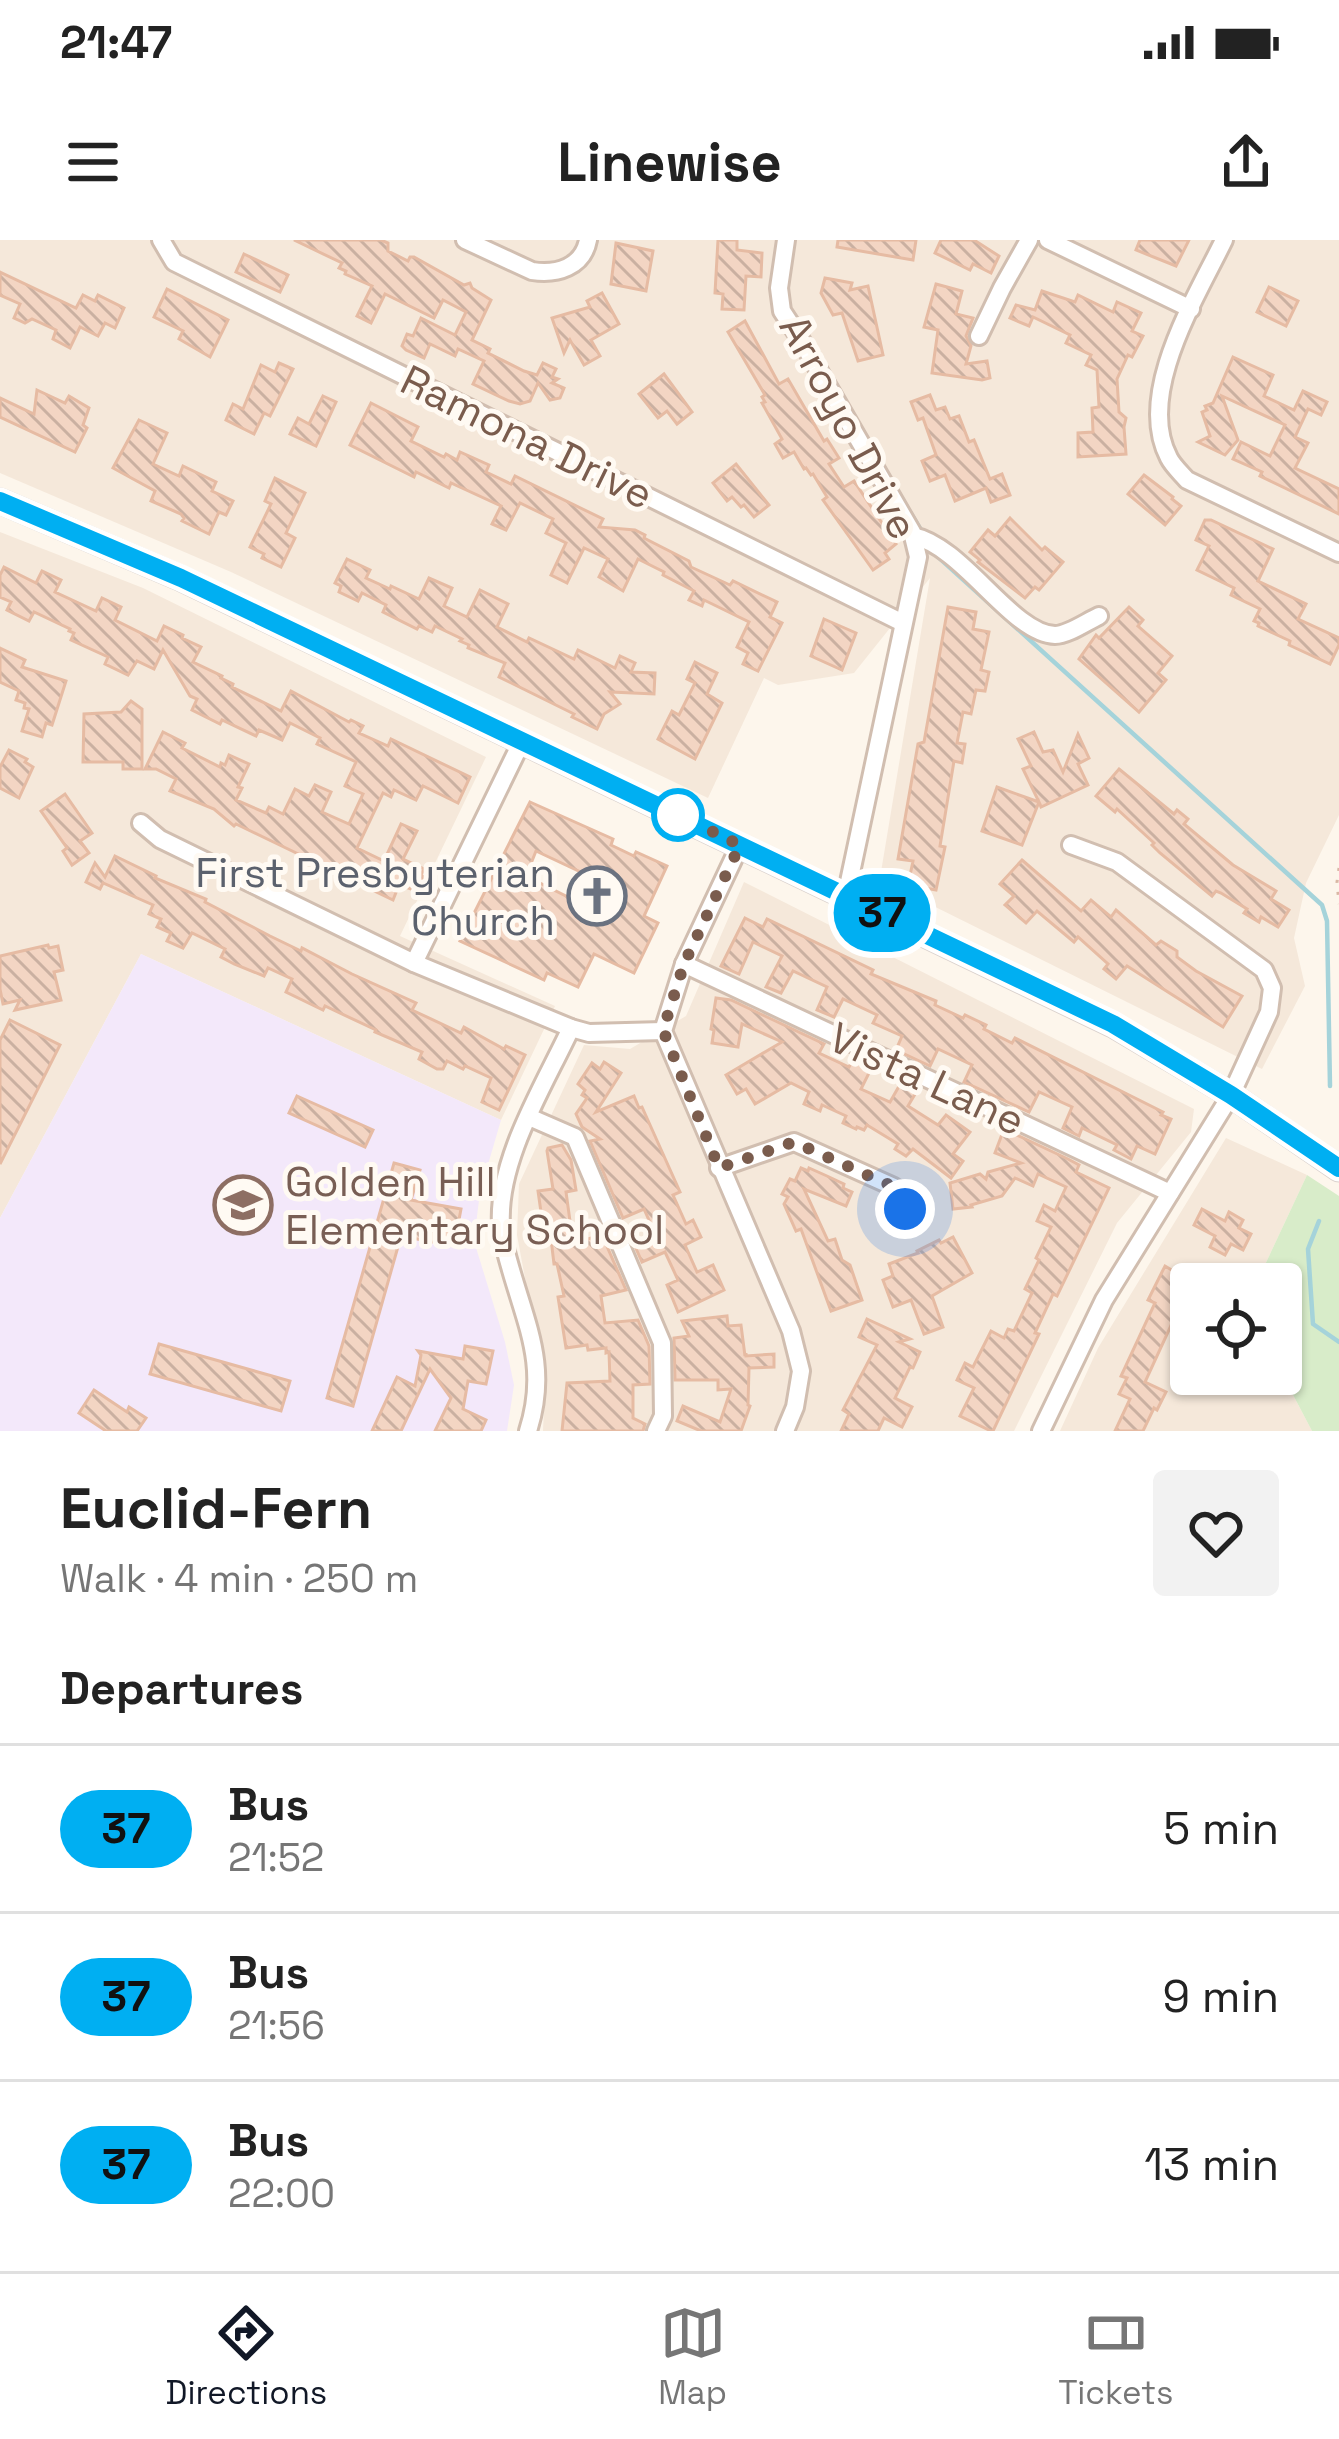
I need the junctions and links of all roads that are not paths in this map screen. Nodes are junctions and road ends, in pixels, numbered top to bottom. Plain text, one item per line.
1 (161, 240) edge
2 (465, 240) edge
3 (588, 240) edge
4 (786, 240) edge
5 (1029, 240) edge
6 (1048, 240) edge
7 (1224, 240) edge
8 (1191, 309) junction
9 (980, 336) dead end
10 (0, 501) edge
11 (913, 536) junction
12 (1339, 553) edge
13 (1099, 616) dead end
14 (903, 623) junction
15 (521, 741) junction
16 (142, 824) dead end
17 (740, 845) junction
18 (1071, 845) dead end
19 (846, 896) junction
20 (414, 963) junction
21 (684, 964) junction
22 (571, 1028) junction
23 (663, 1030) junction
24 (1231, 1095) junction
25 (530, 1117) junction
26 (719, 1168) junction
27 (1339, 1168) edge
28 (1170, 1193) junction
29 (905, 1209) dead end
30 (528, 1431) edge
31 (656, 1431) edge
32 (785, 1431) edge
33 (1041, 1431) edge

1 - 14 street, Ramona Drive
2 - 3 street
4 - 11 street, Arroyo Drive
5 - 9 street
6 - 8 street
7 - 8 street
8 - 12 street
10 - 15 main road
11 - 13 street
11 - 14 street, Arroyo Drive
14 - 19 street, Arroyo Drive
15 - 17 main road
15 - 20 street
16 - 20 street
17 - 19 main road
17 - 21 street
18 - 24 street
19 - 24 main road
20 - 22 street
21 - 23 street
21 - 28 street, Vista Lane
22 - 23 street
22 - 25 street
23 - 26 street
24 - 27 main road
24 - 28 street
25 - 30 street
25 - 31 street
26 - 29 street
26 - 32 street
28 - 33 street

